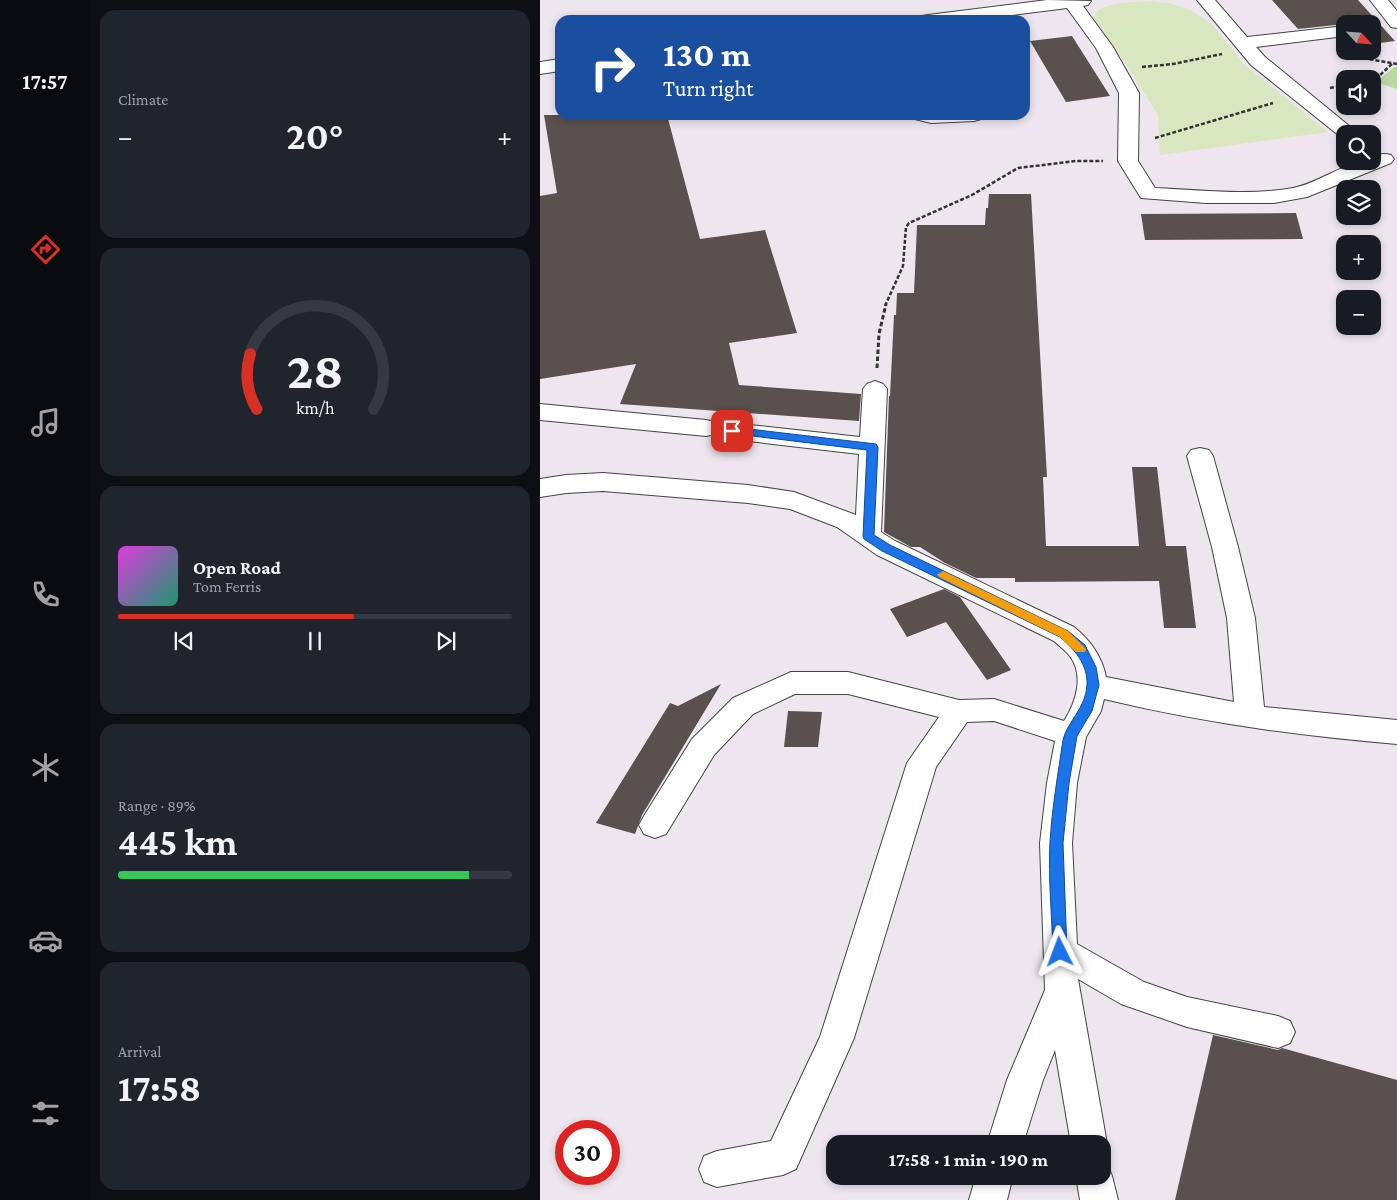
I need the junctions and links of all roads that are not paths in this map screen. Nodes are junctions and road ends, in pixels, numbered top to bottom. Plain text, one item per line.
1 (1206, 0) edge
2 (1379, 0) edge
3 (1075, 1) edge
4 (967, 15) edge
5 (1392, 26) edge
6 (1336, 32) edge
7 (1244, 45) junction
8 (555, 66) edge
9 (540, 68) edge
10 (1337, 125) edge
11 (1385, 154) edge
12 (875, 389) road end
13 (540, 412) edge
14 (706, 428) dead end
15 (732, 431) dead end
16 (873, 447) junction
17 (1200, 456) dead end
18 (540, 488) edge
19 (868, 536) junction
20 (1093, 685) junction
21 (959, 711) junction
22 (1250, 715) junction
23 (1397, 732) edge
24 (1070, 735) junction
25 (655, 826) dead end
26 (1060, 952) junction
27 (1062, 990) junction
28 (1278, 1032) dead end
29 (1008, 1135) edge
30 (1087, 1135) edge
31 (717, 1169) dead end
32 (992, 1185) edge
33 (1096, 1185) edge
34 (988, 1200) edge
35 (1099, 1200) edge

1 - 7 street
2 - 5 street
3 - 4 street
3 - 11 street
6 - 7 street
7 - 10 street
8 - 9 street
12 - 16 street
13 - 14 street
15 - 16 street
16 - 19 street
17 - 22 street
18 - 19 street
19 - 20 street
20 - 22 street
20 - 24 street
21 - 24 street
21 - 25 street
21 - 31 street
22 - 23 street
24 - 26 street
26 - 27 street
26 - 28 street
27 - 29 street
27 - 30 street
32 - 34 street
33 - 35 street

